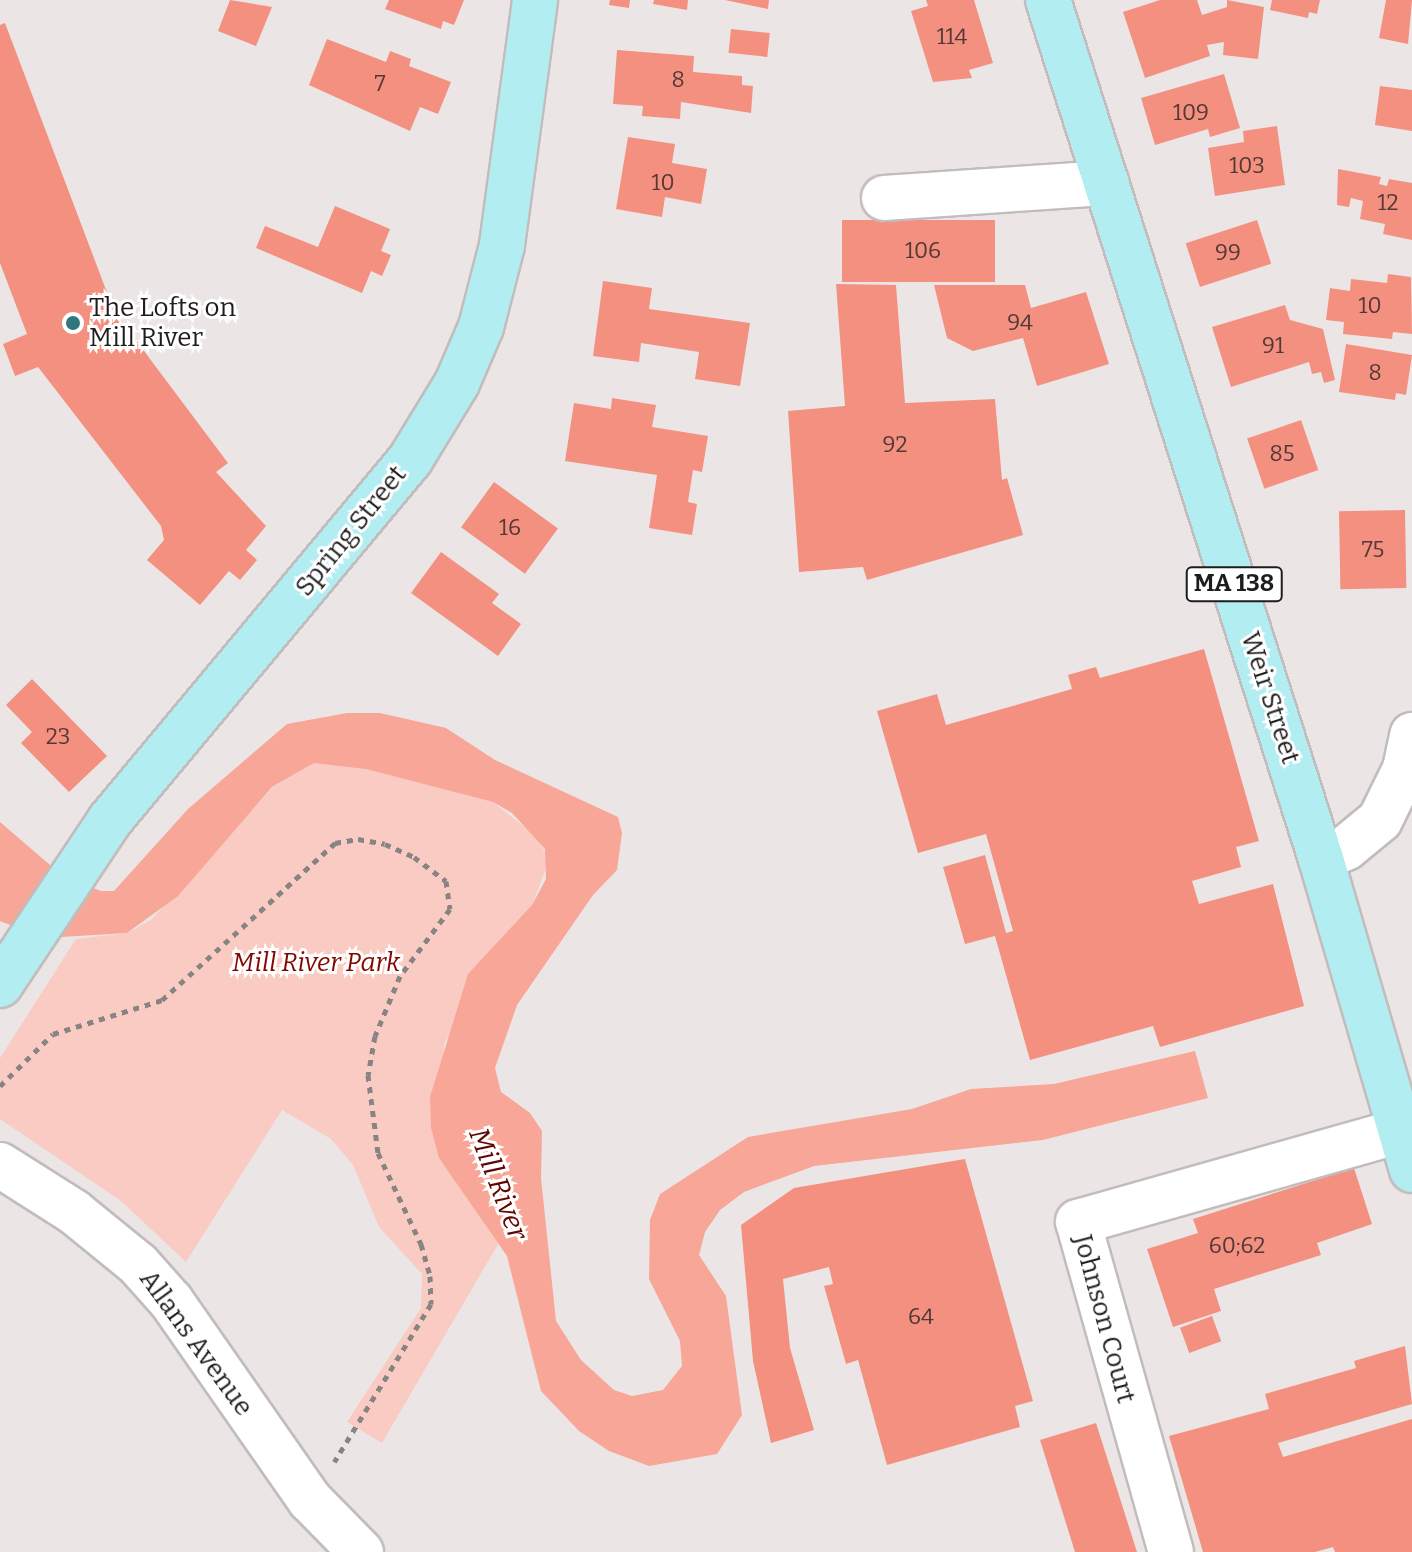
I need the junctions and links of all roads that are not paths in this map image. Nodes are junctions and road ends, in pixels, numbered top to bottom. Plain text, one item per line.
1 (535, 0) edge
2 (1048, 0) edge
3 (1106, 183) junction
4 (884, 198) dead end
5 (1412, 735) edge
6 (1321, 859) junction
7 (1, 983) edge
8 (1406, 1151) edge
9 (0, 1165) edge
10 (361, 1552) edge
11 (1171, 1552) edge

1 - 7 main road, Spring Street
2 - 3 main road, Weir Street / MA 138
3 - 4 street
3 - 6 main road, Weir Street / MA 138
5 - 6 street
6 - 8 main road, Weir Street / MA 138
8 - 11 street, Johnson Court
9 - 10 street, Allans Avenue

